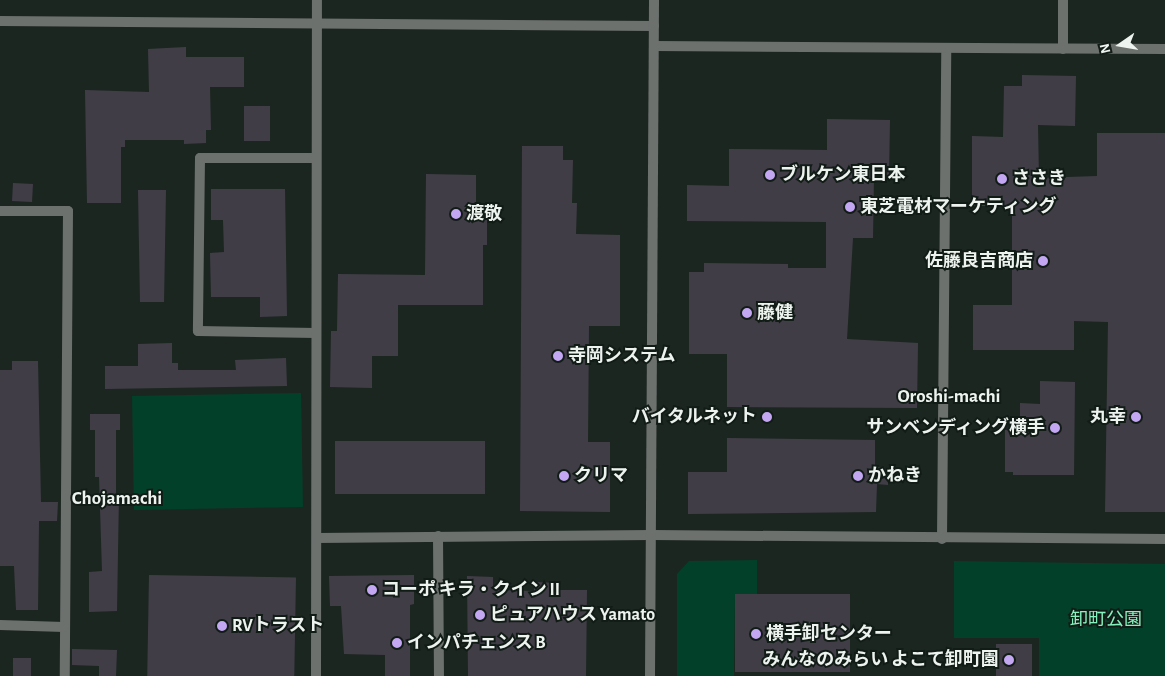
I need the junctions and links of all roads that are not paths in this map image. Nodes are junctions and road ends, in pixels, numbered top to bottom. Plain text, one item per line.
1 (317, 0) edge
2 (654, 0) edge
3 (1063, 0) edge
4 (0, 20) edge
5 (317, 25) junction
6 (654, 26) junction
7 (654, 46) junction
8 (1063, 49) junction
9 (1165, 49) edge
10 (946, 50) junction
11 (316, 158) junction
12 (0, 211) edge
13 (316, 333) junction
14 (652, 535) junction
15 (438, 536) junction
16 (317, 538) junction
17 (942, 539) junction
18 (1165, 539) edge
19 (0, 625) edge
20 (64, 627) junction
21 (65, 676) edge
22 (316, 676) edge
23 (439, 676) edge
24 (650, 676) edge

1 - 5 street
2 - 6 street
3 - 8 street
4 - 5 street
5 - 6 street
5 - 11 street
6 - 7 street
7 - 10 street
7 - 14 street
8 - 9 street
8 - 10 street
10 - 17 street
11 - 13 street
11 - 13 street
12 - 20 street
13 - 16 street
14 - 15 street
14 - 17 street
14 - 24 street
15 - 16 street
15 - 23 street
16 - 22 street
17 - 18 street
19 - 20 street
20 - 21 street

